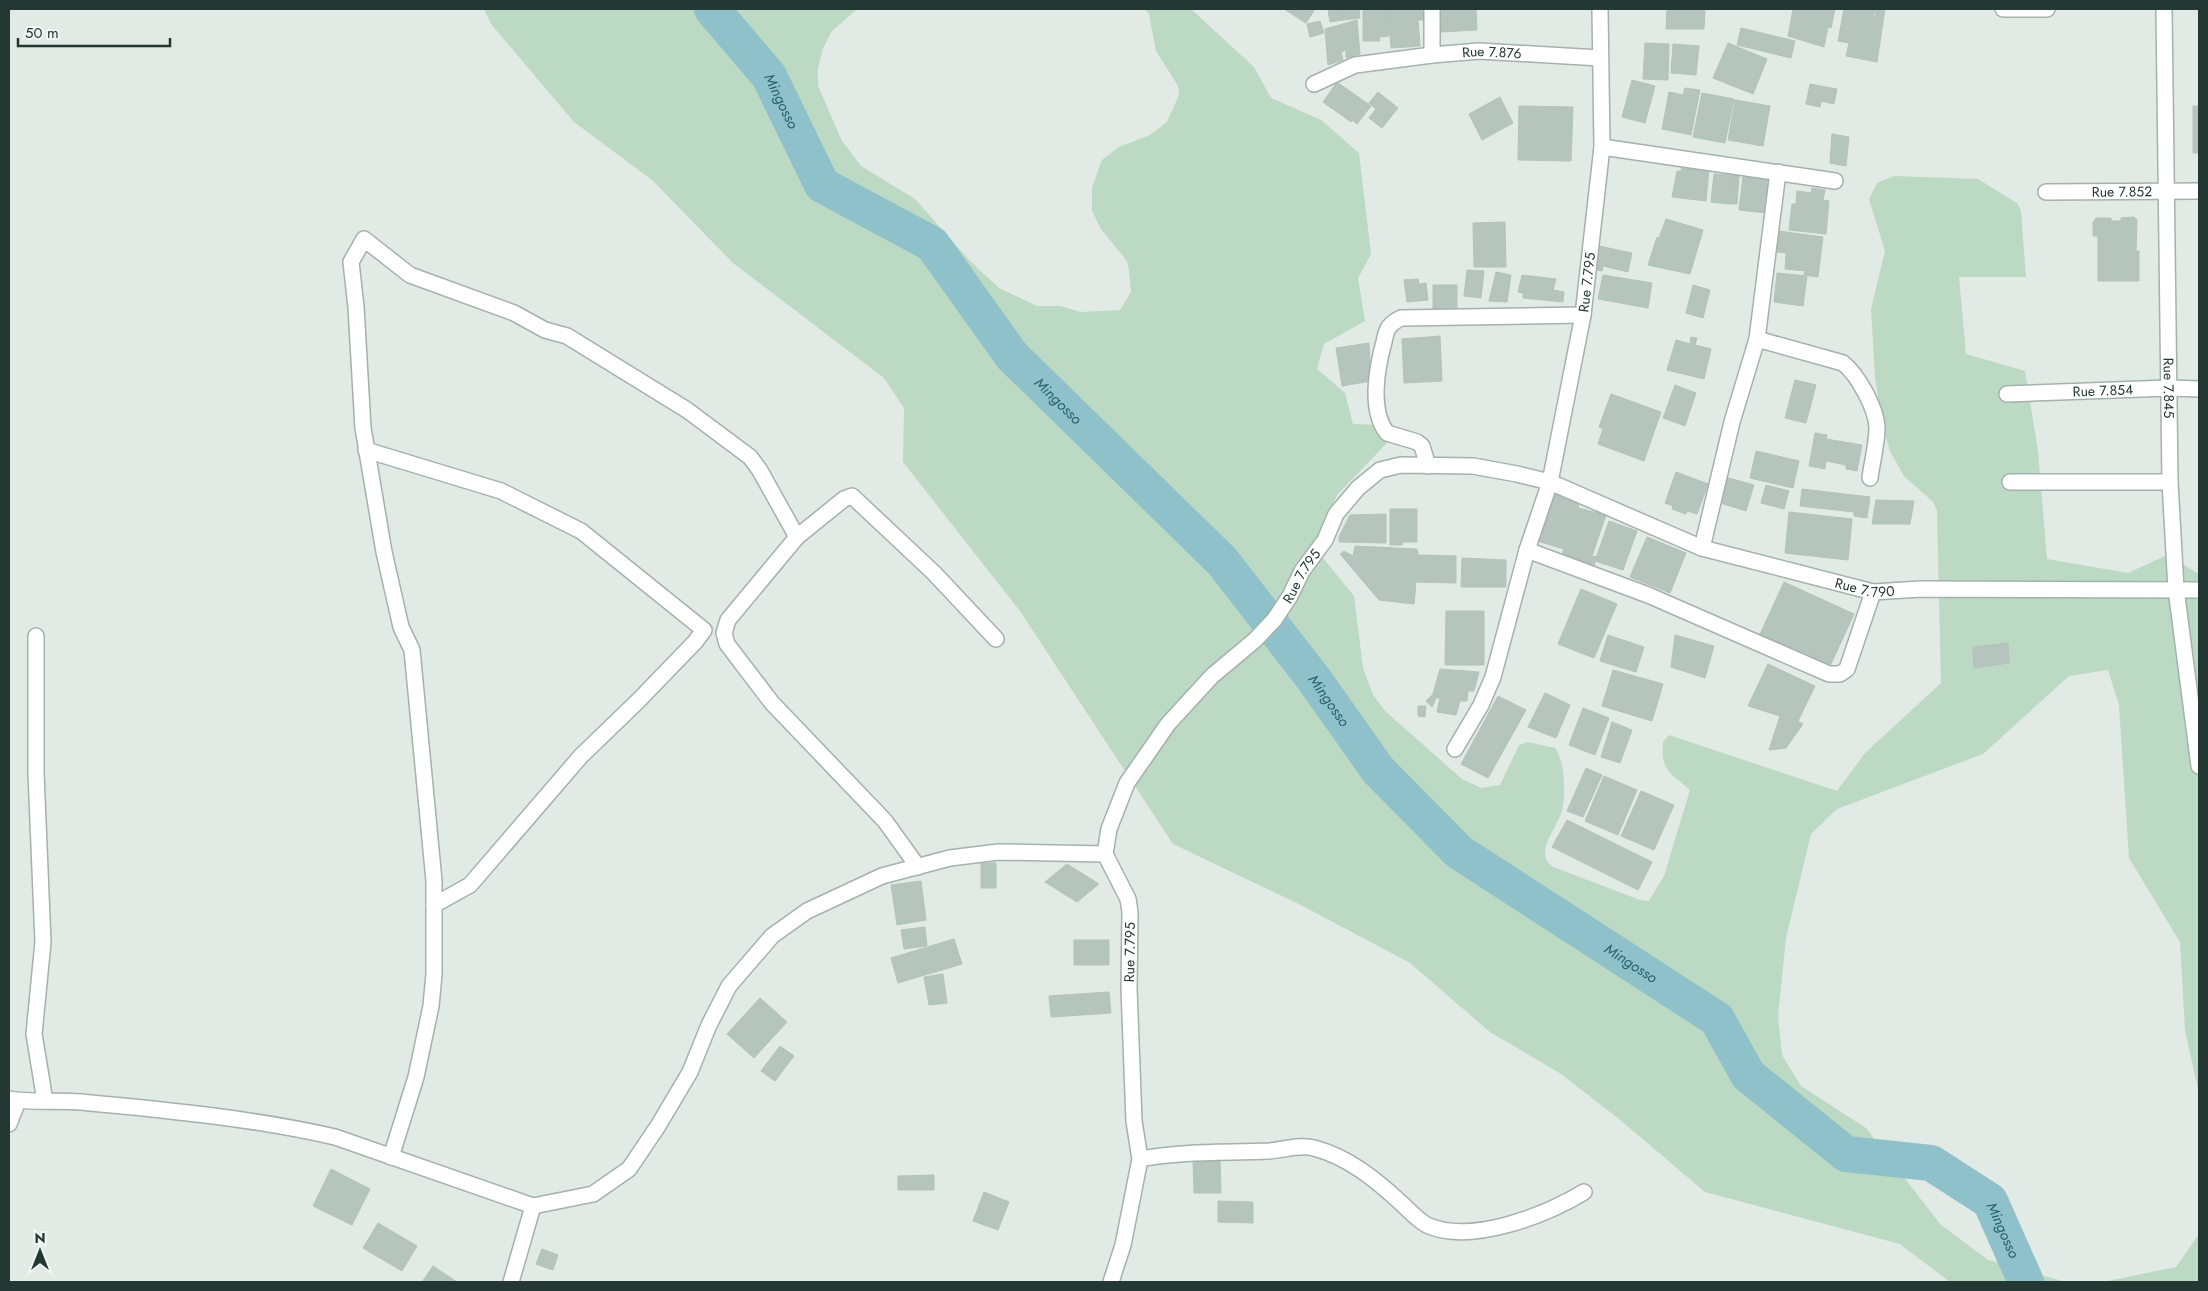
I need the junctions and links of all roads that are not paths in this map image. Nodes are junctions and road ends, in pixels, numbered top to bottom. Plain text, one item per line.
1 (1432, 9) edge
2 (1600, 9) edge
3 (2047, 9) edge
4 (2164, 9) edge
5 (2003, 10) edge
6 (1432, 55) junction
7 (1600, 58) junction
8 (1314, 84) dead end
9 (1602, 147) junction
10 (1778, 172) junction
11 (1835, 181) dead end
12 (2166, 191) junction
13 (2199, 191) edge
14 (2046, 192) dead end
15 (1583, 315) junction
16 (1757, 339) junction
17 (2169, 388) junction
18 (2199, 389) edge
19 (2007, 394) dead end
20 (366, 450) junction
21 (1428, 466) junction
22 (1870, 478) dead end
23 (1550, 482) junction
24 (2010, 482) dead end
25 (2170, 482) junction
26 (797, 537) junction
27 (1702, 548) junction
28 (1527, 550) junction
29 (2176, 589) junction
30 (2199, 590) edge
31 (1873, 592) junction
32 (36, 636) dead end
33 (996, 639) dead end
34 (1455, 749) dead end
35 (2199, 766) edge
36 (1106, 854) junction
37 (918, 867) junction
38 (434, 904) junction
39 (13, 1100) edge
40 (45, 1101) junction
41 (9, 1124) edge
42 (391, 1158) junction
43 (1140, 1159) junction
44 (1584, 1192) dead end
45 (533, 1206) junction
46 (512, 1282) edge
47 (1112, 1282) edge

1 - 6 street
2 - 7 street, Rue 7.795
3 - 5 street
4 - 12 street, Rue 7.845
6 - 7 street, Rue 7.876
6 - 8 street, Rue 7.876
7 - 9 street, Rue 7.795
9 - 10 street
9 - 15 street, Rue 7.795
10 - 11 street
10 - 16 street
12 - 13 street, Rue 7.852
12 - 14 street, Rue 7.852
12 - 17 street, Rue 7.845
15 - 21 street
15 - 23 street, Rue 7.795
16 - 22 street
16 - 27 street
17 - 18 street, Rue 7.854
17 - 19 street, Rue 7.854
17 - 25 street, Rue 7.845
20 - 26 street
20 - 38 street
20 - 38 street
21 - 23 street, Rue 7.795
21 - 36 street, Rue 7.795
23 - 27 street, Rue 7.790
23 - 28 street
24 - 25 street
25 - 29 street, Rue 7.845
26 - 33 street
26 - 37 street
27 - 31 street, Rue 7.790
28 - 31 street
28 - 34 street
29 - 30 street, Rue 7.790
29 - 31 street, Rue 7.790
29 - 35 street, Rue 7.845
32 - 40 street
36 - 37 street
36 - 43 street, Rue 7.795
37 - 45 street
38 - 42 street
39 - 40 street
39 - 41 street
40 - 42 street
42 - 45 street
43 - 44 street
43 - 47 street, Rue 7.795
45 - 46 street

